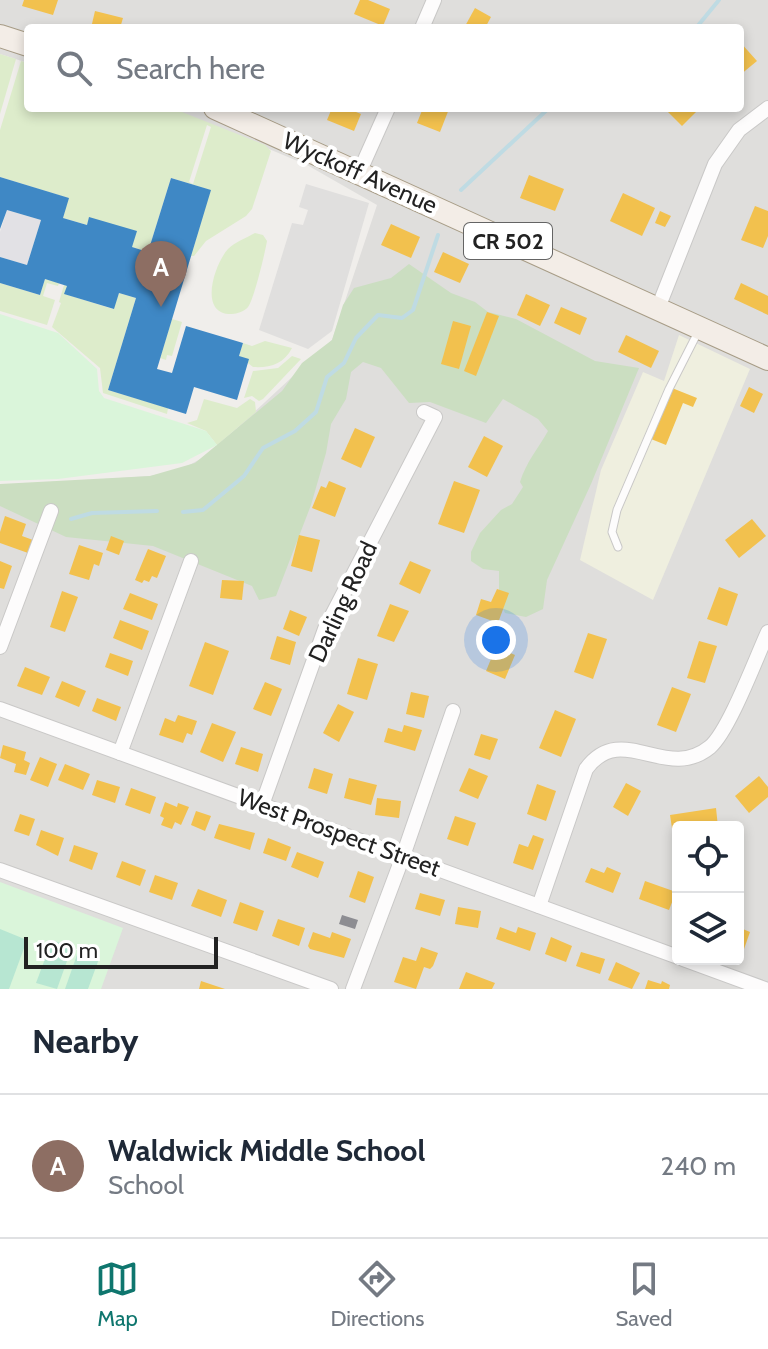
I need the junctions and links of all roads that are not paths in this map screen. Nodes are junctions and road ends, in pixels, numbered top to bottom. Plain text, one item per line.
1 (433, 0) edge
2 (424, 24) edge
3 (0, 36) edge
4 (24, 44) edge
5 (768, 108) edge
6 (224, 112) edge
7 (386, 112) edge
8 (359, 173) junction
9 (658, 308) junction
10 (700, 328) junction
11 (768, 359) edge
12 (424, 412) dead end
13 (51, 511) dead end
14 (618, 547) dead end
15 (191, 561) dead end
16 (768, 632) edge
17 (0, 647) edge
18 (0, 709) edge
19 (453, 711) dead end
20 (120, 753) junction
21 (262, 805) junction
22 (403, 856) junction
23 (0, 870) edge
24 (539, 906) junction
25 (672, 955) edge
26 (700, 965) edge
27 (331, 989) edge
28 (353, 989) edge
29 (765, 989) edge

1 - 2 street
3 - 4 main road
5 - 9 street
6 - 8 main road, Wyckoff Avenue / CR 502
7 - 8 street
8 - 9 main road, Wyckoff Avenue / CR 502
9 - 10 main road, Wyckoff Avenue / CR 502
10 - 11 main road, Wyckoff Avenue / CR 502
10 - 14 lane
12 - 21 street, Darling Road
13 - 17 street
15 - 20 street
16 - 24 street
18 - 20 street, West Prospect Street
19 - 22 street
20 - 21 street, West Prospect Street
21 - 22 street, West Prospect Street
22 - 24 street, West Prospect Street
22 - 28 street
23 - 27 street
24 - 25 street, West Prospect Street
26 - 29 street, West Prospect Street

